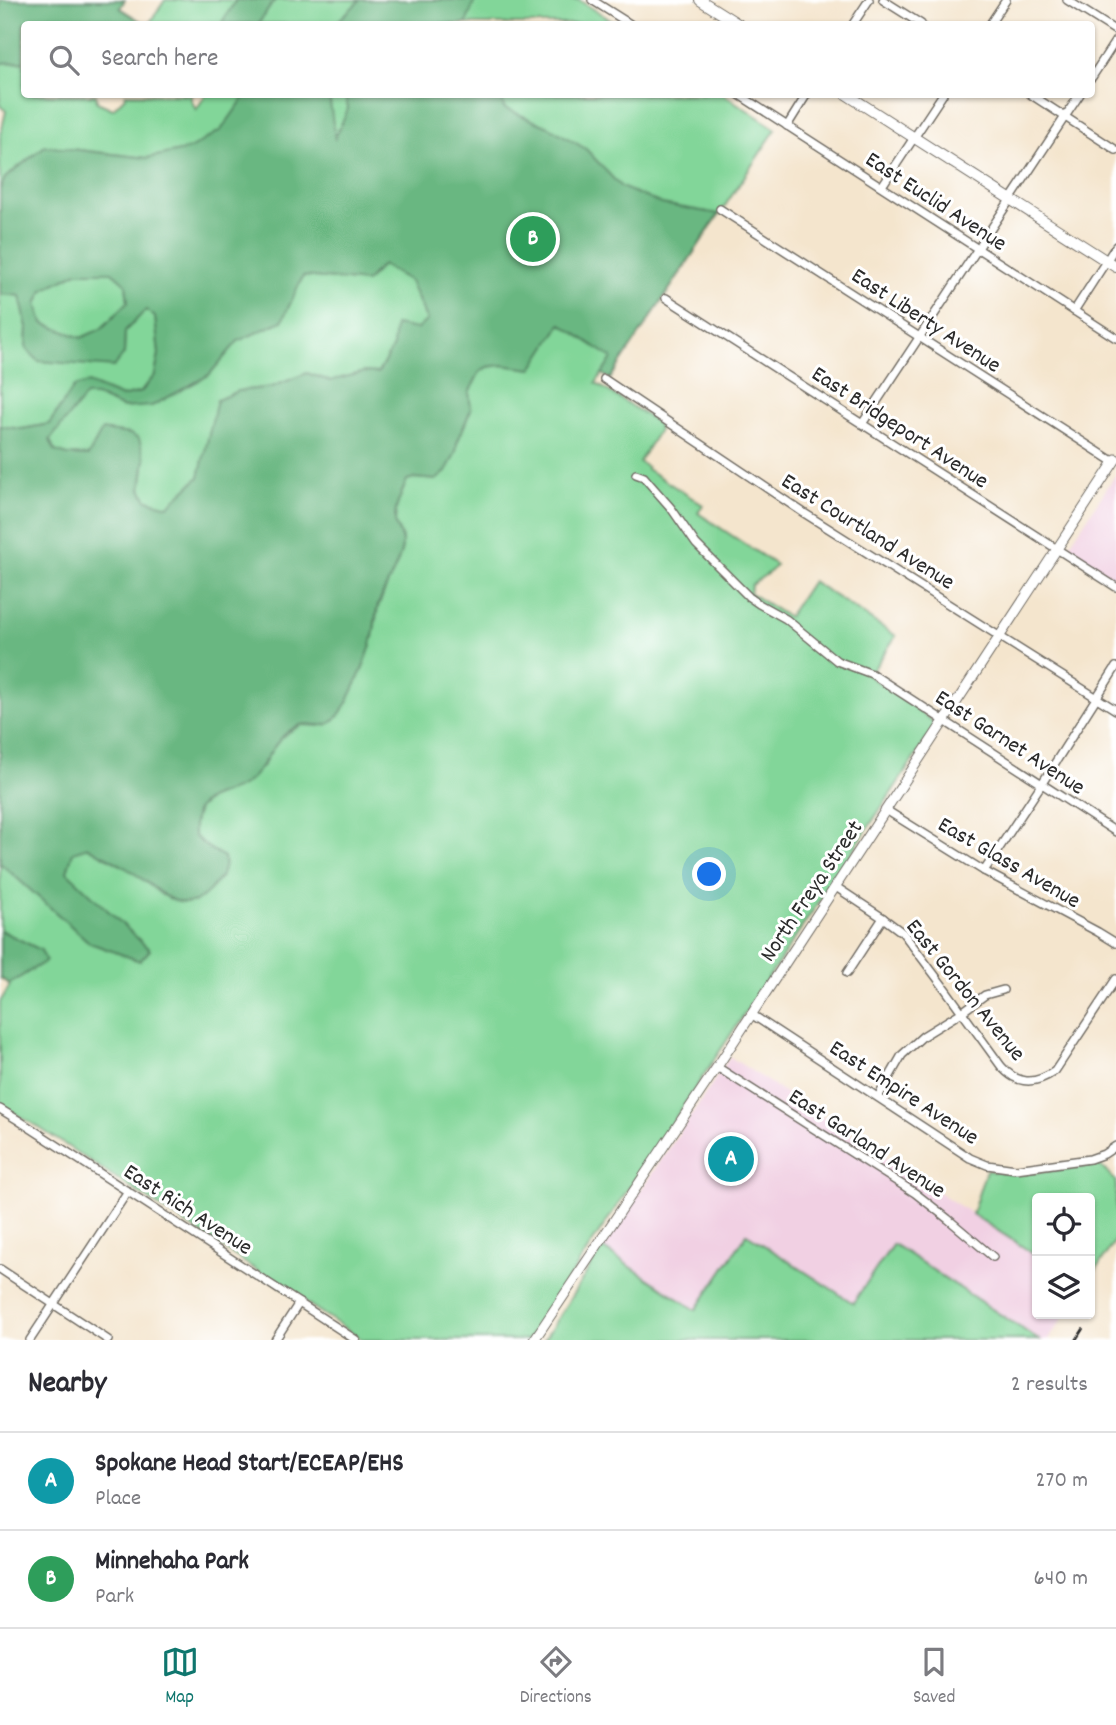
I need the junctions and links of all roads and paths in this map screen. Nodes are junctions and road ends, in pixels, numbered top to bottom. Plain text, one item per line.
1 (593, 0) edge
2 (700, 0) edge
3 (869, 0) edge
4 (883, 0) edge
5 (1006, 0) edge
6 (1067, 0) edge
7 (625, 21) edge
8 (733, 21) edge
9 (855, 21) edge
10 (916, 21) edge
11 (992, 21) edge
12 (1116, 31) edge
13 (1116, 40) edge
14 (1095, 71) edge
15 (744, 98) edge
16 (804, 98) edge
17 (852, 98) edge
18 (941, 98) edge
19 (1036, 98) edge
20 (1077, 98) edge
21 (1065, 117) junction
22 (787, 126) junction
23 (915, 139) junction
24 (1116, 149) edge
25 (882, 186) junction
26 (1010, 200) junction
27 (720, 209) dead end
28 (1116, 246) edge
29 (978, 248) junction
30 (1107, 261) junction
31 (1116, 267) edge
32 (666, 298) dead end
33 (1074, 311) junction
34 (919, 337) junction
35 (1116, 338) edge
36 (604, 379) dead end
37 (862, 424) junction
38 (1115, 461) edge
39 (636, 474) dead end
40 (1057, 549) junction
41 (1116, 587) edge
42 (1000, 636) junction
43 (1116, 667) edge
44 (1096, 697) junction
45 (1116, 710) edge
46 (945, 720) junction
47 (1041, 785) junction
48 (886, 810) junction
49 (1116, 832) edge
50 (984, 871) junction
51 (836, 887) junction
52 (883, 918) junction
53 (1116, 943) edge
54 (847, 973) dead end
55 (1116, 979) edge
56 (1003, 990) dead end
57 (962, 1012) junction
58 (751, 1014) junction
59 (717, 1067) junction
60 (878, 1097) junction
61 (0, 1109) edge
62 (1116, 1146) edge
63 (128, 1191) junction
64 (993, 1257) dead end
65 (0, 1269) edge
66 (299, 1303) junction
67 (54, 1304) junction
68 (30, 1340) edge
69 (108, 1340) edge
70 (275, 1340) edge
71 (356, 1340) edge
72 (534, 1340) edge

1 - 7 street
2 - 8 main road
3 - 9 street
4 - 10 street
5 - 11 street
6 - 12 street
13 - 14 street
15 - 22 street, East Euclid Avenue
16 - 22 street
17 - 23 main road
18 - 23 street
19 - 21 street
20 - 21 street
21 - 24 street
21 - 26 street
22 - 25 street, East Euclid Avenue
23 - 25 street
23 - 26 main road
25 - 29 street, East Euclid Avenue
26 - 29 street
26 - 30 main road
27 - 34 street, East Liberty Avenue
28 - 30 street
29 - 33 street, East Euclid Avenue
29 - 34 street
30 - 31 main road
30 - 33 street
32 - 37 street, East Bridgeport Avenue
33 - 35 street, East Euclid Avenue
34 - 37 street
34 - 38 street, East Liberty Avenue
36 - 42 street, East Courtland Avenue
37 - 40 street, East Bridgeport Avenue
38 - 40 street, North Freya Street
39 - 46 street, East Garnet Avenue
40 - 41 street, East Bridgeport Avenue
40 - 42 street, North Freya Street
42 - 44 street, East Courtland Avenue
42 - 46 street, North Freya Street
43 - 44 street
44 - 45 street, East Courtland Avenue
44 - 47 street
46 - 47 street, East Garnet Avenue
46 - 48 street, North Freya Street
47 - 49 street, East Garnet Avenue
47 - 50 street
48 - 50 street, East Glass Avenue
48 - 51 street, North Freya Street
50 - 53 street, East Glass Avenue
51 - 52 street, East Gordon Avenue
51 - 58 street, North Freya Street
52 - 54 street
52 - 57 street, East Gordon Avenue
55 - 57 street, East Gordon Avenue
56 - 57 street
57 - 60 street
58 - 59 street, North Freya Street
58 - 60 street, East Empire Avenue
59 - 64 street, East Garland Avenue
59 - 72 street, North Freya Street
60 - 62 street, East Empire Avenue
61 - 63 street, East Rich Avenue
63 - 66 street, East Rich Avenue
63 - 67 street
65 - 67 street
66 - 70 street
66 - 71 street, East Rich Avenue
67 - 68 street
67 - 69 street

